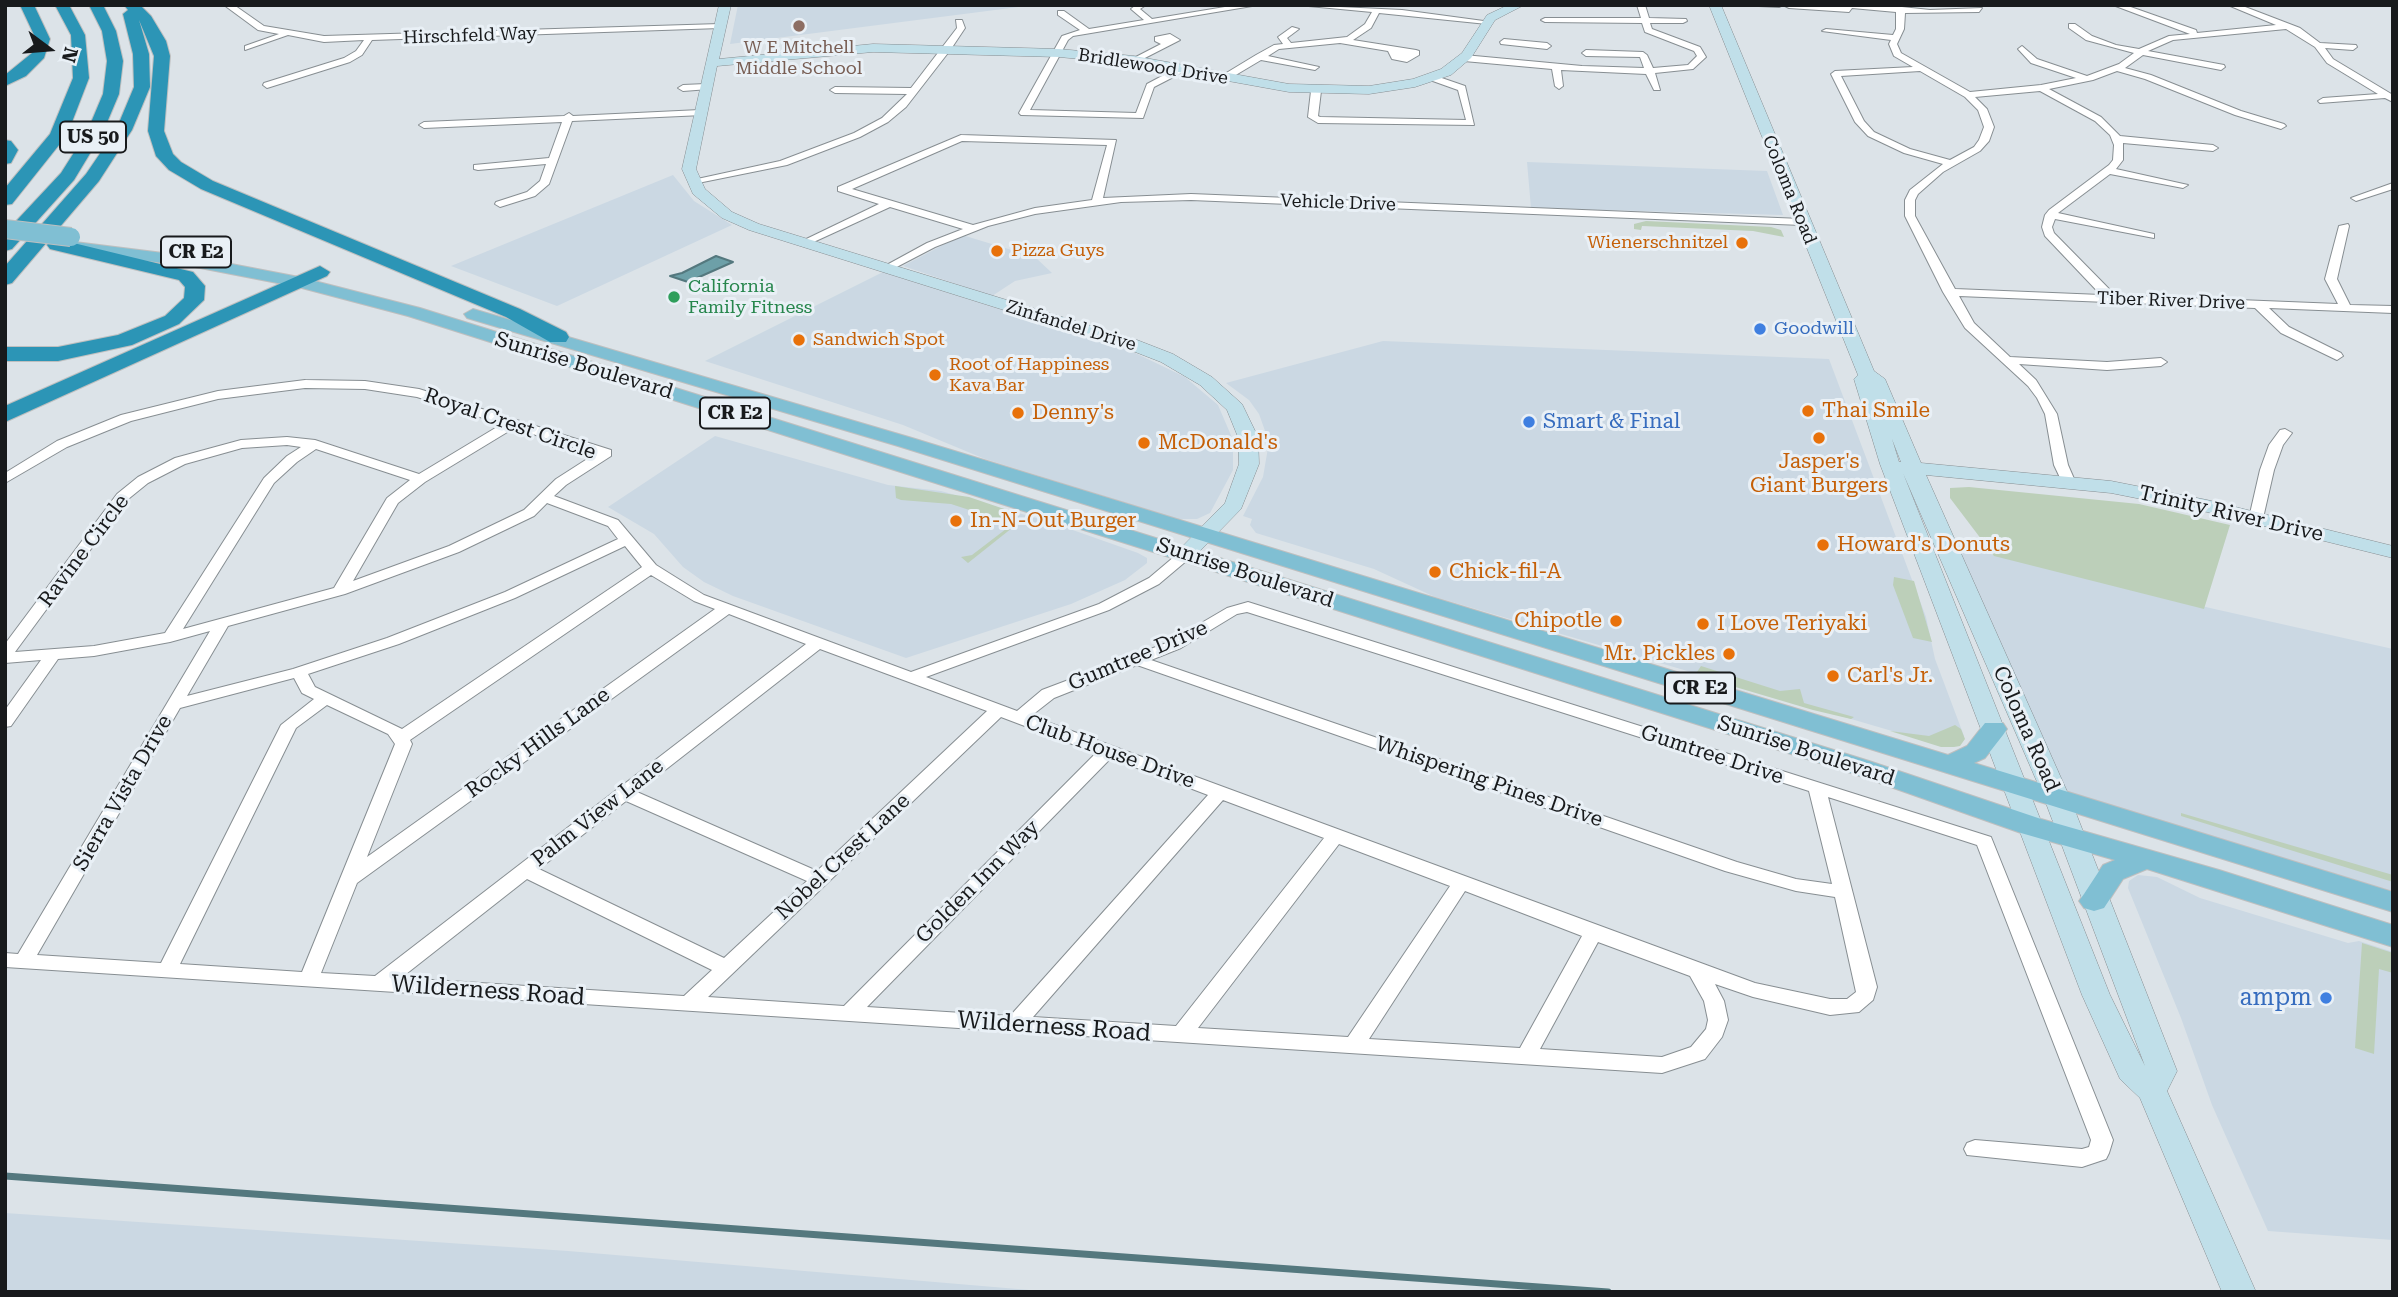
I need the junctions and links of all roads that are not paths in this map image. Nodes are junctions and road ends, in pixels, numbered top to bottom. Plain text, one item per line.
1 (27, 5) edge
2 (62, 5) edge
3 (96, 5) edge
4 (129, 5) edge
5 (228, 5) edge
6 (725, 5) edge
7 (1142, 5) edge
8 (1254, 5) edge
9 (1302, 5) edge
10 (1518, 5) edge
11 (1641, 5) edge
12 (1715, 5) edge
13 (1743, 5) edge
14 (1780, 5) edge
15 (1791, 5) edge
16 (1838, 5) edge
17 (2117, 5) edge
18 (2232, 5) edge
19 (1589, 7) dead end
20 (1393, 8) edge
21 (1897, 8) edge
22 (1377, 10) junction
23 (1979, 10) dead end
24 (1061, 13) dead end
25 (1592, 18) junction
26 (1545, 20) dead end
27 (1644, 20) junction
28 (1150, 21) junction
29 (1683, 21) dead end
30 (959, 22) dead end
31 (1487, 22) junction
32 (720, 26) junction
33 (2072, 26) dead end
34 (2288, 26) junction
35 (1295, 29) dead end
36 (1086, 30) junction
37 (1826, 31) dead end
38 (2195, 33) junction
39 (285, 34) junction
40 (1895, 38) junction
41 (368, 40) junction
42 (1343, 41) junction
43 (1504, 42) dead end
44 (1165, 43) dead end
45 (1287, 44) junction
46 (1536, 44) junction
47 (2318, 45) junction
48 (1547, 46) dead end
49 (2353, 47) dead end
50 (248, 48) dead end
51 (947, 49) junction
52 (1391, 49) dead end
53 (2022, 49) dead end
54 (1059, 53) junction
55 (1586, 53) dead end
56 (2143, 54) junction
57 (1259, 57) junction
58 (1464, 58) junction
59 (1133, 60) junction
60 (712, 63) junction
61 (1528, 65) junction
62 (1315, 67) dead end
63 (1556, 67) junction
64 (2221, 67) dead end
65 (2116, 68) junction
66 (1182, 69) junction
67 (1921, 69) junction
68 (1649, 71) junction
69 (1226, 77) junction
70 (1433, 78) junction
71 (2087, 79) junction
72 (5, 81) edge
73 (268, 85) dead end
74 (1559, 86) dead end
75 (706, 87) junction
76 (683, 88) dead end
77 (1657, 88) dead end
78 (2041, 88) junction
79 (835, 90) dead end
80 (914, 91) junction
81 (1316, 91) junction
82 (1968, 95) junction
83 (2391, 97) edge
84 (2323, 101) dead end
85 (700, 113) junction
86 (569, 116) junction
87 (425, 125) dead end
88 (2281, 126) dead end
89 (2116, 139) junction
90 (5, 145) edge
91 (2213, 148) dead end
92 (5, 159) edge
93 (553, 161) junction
94 (1951, 163) junction
95 (478, 167) dead end
96 (2109, 172) junction
97 (693, 181) junction
98 (2183, 185) dead end
99 (2393, 186) edge
100 (2356, 198) dead end
101 (5, 200) edge
102 (1097, 201) junction
103 (889, 203) junction
104 (500, 204) dead end
105 (2050, 215) junction
106 (1802, 222) junction
107 (2344, 226) dead end
108 (972, 228) junction
109 (5, 229) edge
110 (2150, 236) dead end
111 (5, 239) edge
112 (64, 241) junction
113 (803, 243) junction
114 (5, 245) edge
115 (887, 269) junction
116 (320, 272) junction
117 (5, 279) edge
118 (299, 282) junction
119 (1949, 292) junction
120 (2112, 299) junction
121 (2258, 304) junction
122 (2346, 308) junction
123 (2393, 310) edge
124 (558, 337) junction
125 (5, 354) edge
126 (2337, 356) dead end
127 (2007, 360) junction
128 (2161, 362) dead end
129 (5, 415) edge
130 (513, 423) junction
131 (2285, 433) dead end
132 (315, 444) junction
133 (1905, 464) junction
134 (5, 479) edge
135 (420, 480) junction
136 (2068, 481) junction
137 (547, 498) junction
138 (2256, 518) junction
139 (1205, 535) junction
140 (627, 540) junction
141 (2393, 552) edge
142 (1186, 554) junction
143 (651, 568) junction
144 (340, 592) junction
145 (726, 609) junction
146 (221, 625) junction
147 (170, 637) junction
148 (817, 643) junction
149 (53, 654) junction
150 (5, 657) edge
151 (1137, 660) junction
152 (299, 672) junction
153 (911, 677) junction
154 (326, 699) junction
155 (174, 705) junction
156 (998, 710) junction
157 (1019, 718) junction
158 (5, 722) edge
159 (1994, 729) junction
160 (402, 737) junction
161 (1108, 751) junction
162 (1949, 765) junction
163 (2017, 787) junction
164 (1817, 788) junction
165 (624, 793) junction
166 (1220, 793) junction
167 (2057, 798) junction
168 (2031, 826) junction
169 (1336, 836) junction
170 (2070, 837) junction
171 (2144, 859) junction
172 (525, 870) junction
173 (351, 878) junction
174 (820, 879) junction
175 (1461, 883) junction
176 (1844, 892) junction
177 (2094, 901) junction
178 (2393, 902) edge
179 (1594, 932) junction
180 (2393, 936) edge
181 (15, 961) edge
182 (726, 968) junction
183 (167, 970) junction
184 (1697, 971) junction
185 (312, 980) junction
186 (379, 984) junction
187 (688, 1004) junction
188 (848, 1014) junction
189 (1015, 1024) junction
190 (1181, 1035) junction
191 (1353, 1046) junction
192 (1525, 1057) junction
193 (2151, 1091) junction
194 (1975, 1149) dead end
195 (2239, 1292) edge

1 - 72 highway
2 - 101 highway, US 50
3 - 114 highway, US 50
4 - 117 highway
4 - 124 highway
5 - 39 street, Hirschfeld Way
6 - 32 main road
7 - 28 street
8 - 28 street
9 - 22 street
10 - 31 main road, Bridlewood Drive
11 - 27 street
12 - 106 main road, Coloma Road
13 - 14 street
14 - 15 street
15 - 21 street
16 - 21 street
17 - 38 street
18 - 34 street
19 - 25 street
20 - 22 street
20 - 31 street
21 - 23 street
21 - 40 street
22 - 42 street
24 - 36 street
25 - 26 street
25 - 27 street
27 - 29 street
27 - 68 street
28 - 36 street
30 - 51 street
31 - 58 main road, Bridlewood Drive
32 - 41 street, Hirschfeld Way
32 - 60 street
33 - 56 street
34 - 38 street
34 - 47 street
35 - 45 street
36 - 54 street
37 - 40 street
38 - 56 street
39 - 41 street, Hirschfeld Way
39 - 50 street
40 - 67 street
41 - 73 street
42 - 45 street
42 - 52 street
43 - 46 street
44 - 59 street
45 - 57 street
46 - 48 street
46 - 61 street
47 - 49 street
47 - 83 street
51 - 54 main road, Bridlewood Drive
51 - 60 main road, Bridlewood Drive
51 - 80 street
53 - 71 street
54 - 59 main road, Bridlewood Drive
54 - 66 street
55 - 68 street
56 - 64 street
56 - 65 street
57 - 62 street
57 - 69 street
58 - 61 street
58 - 70 main road, Bridlewood Drive
59 - 66 main road, Bridlewood Drive
60 - 75 street
61 - 63 street
63 - 68 street
63 - 74 street
65 - 71 street
65 - 88 street
66 - 69 main road, Bridlewood Drive
67 - 82 street
67 - 94 street
68 - 77 street
69 - 81 main road, Bridlewood Drive
70 - 81 main road, Bridlewood Drive
70 - 81 street
71 - 78 street
75 - 76 street
75 - 85 street
78 - 82 street
78 - 89 street
79 - 80 street
80 - 97 street
82 - 94 street
83 - 84 street
85 - 86 street
85 - 97 street
86 - 87 street
86 - 93 street
89 - 91 street
89 - 96 street
90 - 92 highway
93 - 95 street
93 - 104 street
94 - 119 street
96 - 98 street
96 - 105 street
97 - 113 street, Zinfandel Drive
99 - 100 street
102 - 103 street
102 - 106 street, Vehicle Drive
102 - 108 street, Vehicle Drive
103 - 108 street
103 - 113 street
105 - 110 street
105 - 120 street
106 - 133 main road, Coloma Road
107 - 122 street
108 - 115 street, Vehicle Drive
109 - 112 main road, Sunrise Boulevard / CR E2, bridge
111 - 112 main road, Sunrise Boulevard / CR E2
112 - 116 main road, Sunrise Boulevard / CR E2
112 - 118 main road, Sunrise Boulevard / CR E2
112 - 125 highway
113 - 115 street, Zinfandel Drive
115 - 139 main road, Zinfandel Drive
116 - 118 highway
116 - 124 main road, Sunrise Boulevard / CR E2
118 - 129 highway
118 - 142 main road, Sunrise Boulevard / CR E2
119 - 120 street, Tiber River Drive
119 - 127 street
120 - 121 street, Tiber River Drive
121 - 122 street, Tiber River Drive
121 - 126 street
122 - 123 street, Tiber River Drive
124 - 139 main road, Sunrise Boulevard / CR E2
127 - 128 street
127 - 136 street
130 - 134 street, Royal Crest Circle
130 - 135 street
130 - 137 street, Royal Crest Circle
131 - 138 street
132 - 135 street, Ravine Circle
132 - 147 street
132 - 150 street, Ravine Circle
133 - 136 main road, Trinity River Drive
133 - 159 main road, Coloma Road
133 - 167 main road, Coloma Road
135 - 144 street
136 - 138 main road, Trinity River Drive
137 - 140 street, Club House Drive
137 - 144 street, Royal Crest Circle
138 - 141 main road, Trinity River Drive
139 - 142 main road, Zinfandel Drive
139 - 162 main road, Sunrise Boulevard / CR E2
140 - 143 street, Club House Drive
140 - 152 street
142 - 153 street, Zinfandel Drive
142 - 168 main road, Sunrise Boulevard / CR E2
143 - 145 street, Club House Drive
143 - 160 street
144 - 146 street, Royal Crest Circle
145 - 148 street, Club House Drive
145 - 173 street, Rocky Hills Lane
146 - 147 street, Royal Crest Circle
146 - 155 street, Sierra Vista Drive
147 - 149 street, Royal Crest Circle
148 - 153 street, Club House Drive
148 - 165 street, Palm View Lane
149 - 150 street, Royal Crest Circle
149 - 158 street
151 - 157 street, Gumtree Drive
151 - 164 street, Gumtree Drive
151 - 176 street, Whispering Pines Drive
152 - 154 street
152 - 155 street
153 - 156 street, Club House Drive
154 - 160 street
154 - 183 street
155 - 181 street, Sierra Vista Drive
156 - 157 street, Club House Drive
156 - 174 street, Nobel Crest Lane
157 - 161 street, Club House Drive
159 - 162 main road
159 - 163 main road, Coloma Road
160 - 173 street
161 - 166 street, Club House Drive
161 - 188 street, Golden Inn Way
162 - 163 main road, Sunrise Boulevard / CR E2
163 - 167 main road, Sunrise Boulevard / CR E2
163 - 168 main road, Coloma Road
164 - 176 street
164 - 194 street, Gumtree Drive
165 - 172 street, Palm View Lane
165 - 174 street
166 - 169 street, Club House Drive
166 - 189 street
167 - 170 main road, Coloma Road
167 - 178 main road, Sunrise Boulevard / CR E2
168 - 170 main road, Sunrise Boulevard / CR E2
168 - 193 main road, Coloma Road
169 - 175 street, Club House Drive
169 - 190 street
170 - 171 main road, Sunrise Boulevard / CR E2
170 - 177 main road, Coloma Road
171 - 177 main road
171 - 180 main road, Sunrise Boulevard / CR E2
172 - 182 street
172 - 186 street, Palm View Lane
173 - 185 street
174 - 182 street, Nobel Crest Lane
175 - 179 street, Club House Drive
175 - 191 street
176 - 184 street, Club House Drive
177 - 193 main road, Coloma Road
179 - 184 street, Club House Drive
179 - 192 street
181 - 183 street, Wilderness Road
182 - 187 street, Nobel Crest Lane
183 - 185 street, Wilderness Road
184 - 192 street, Wilderness Road
185 - 186 street, Wilderness Road
186 - 187 street, Wilderness Road
187 - 188 street, Wilderness Road
188 - 189 street, Wilderness Road
189 - 190 street, Wilderness Road
190 - 191 street, Wilderness Road
191 - 192 street, Wilderness Road
193 - 195 main road, Coloma Road

